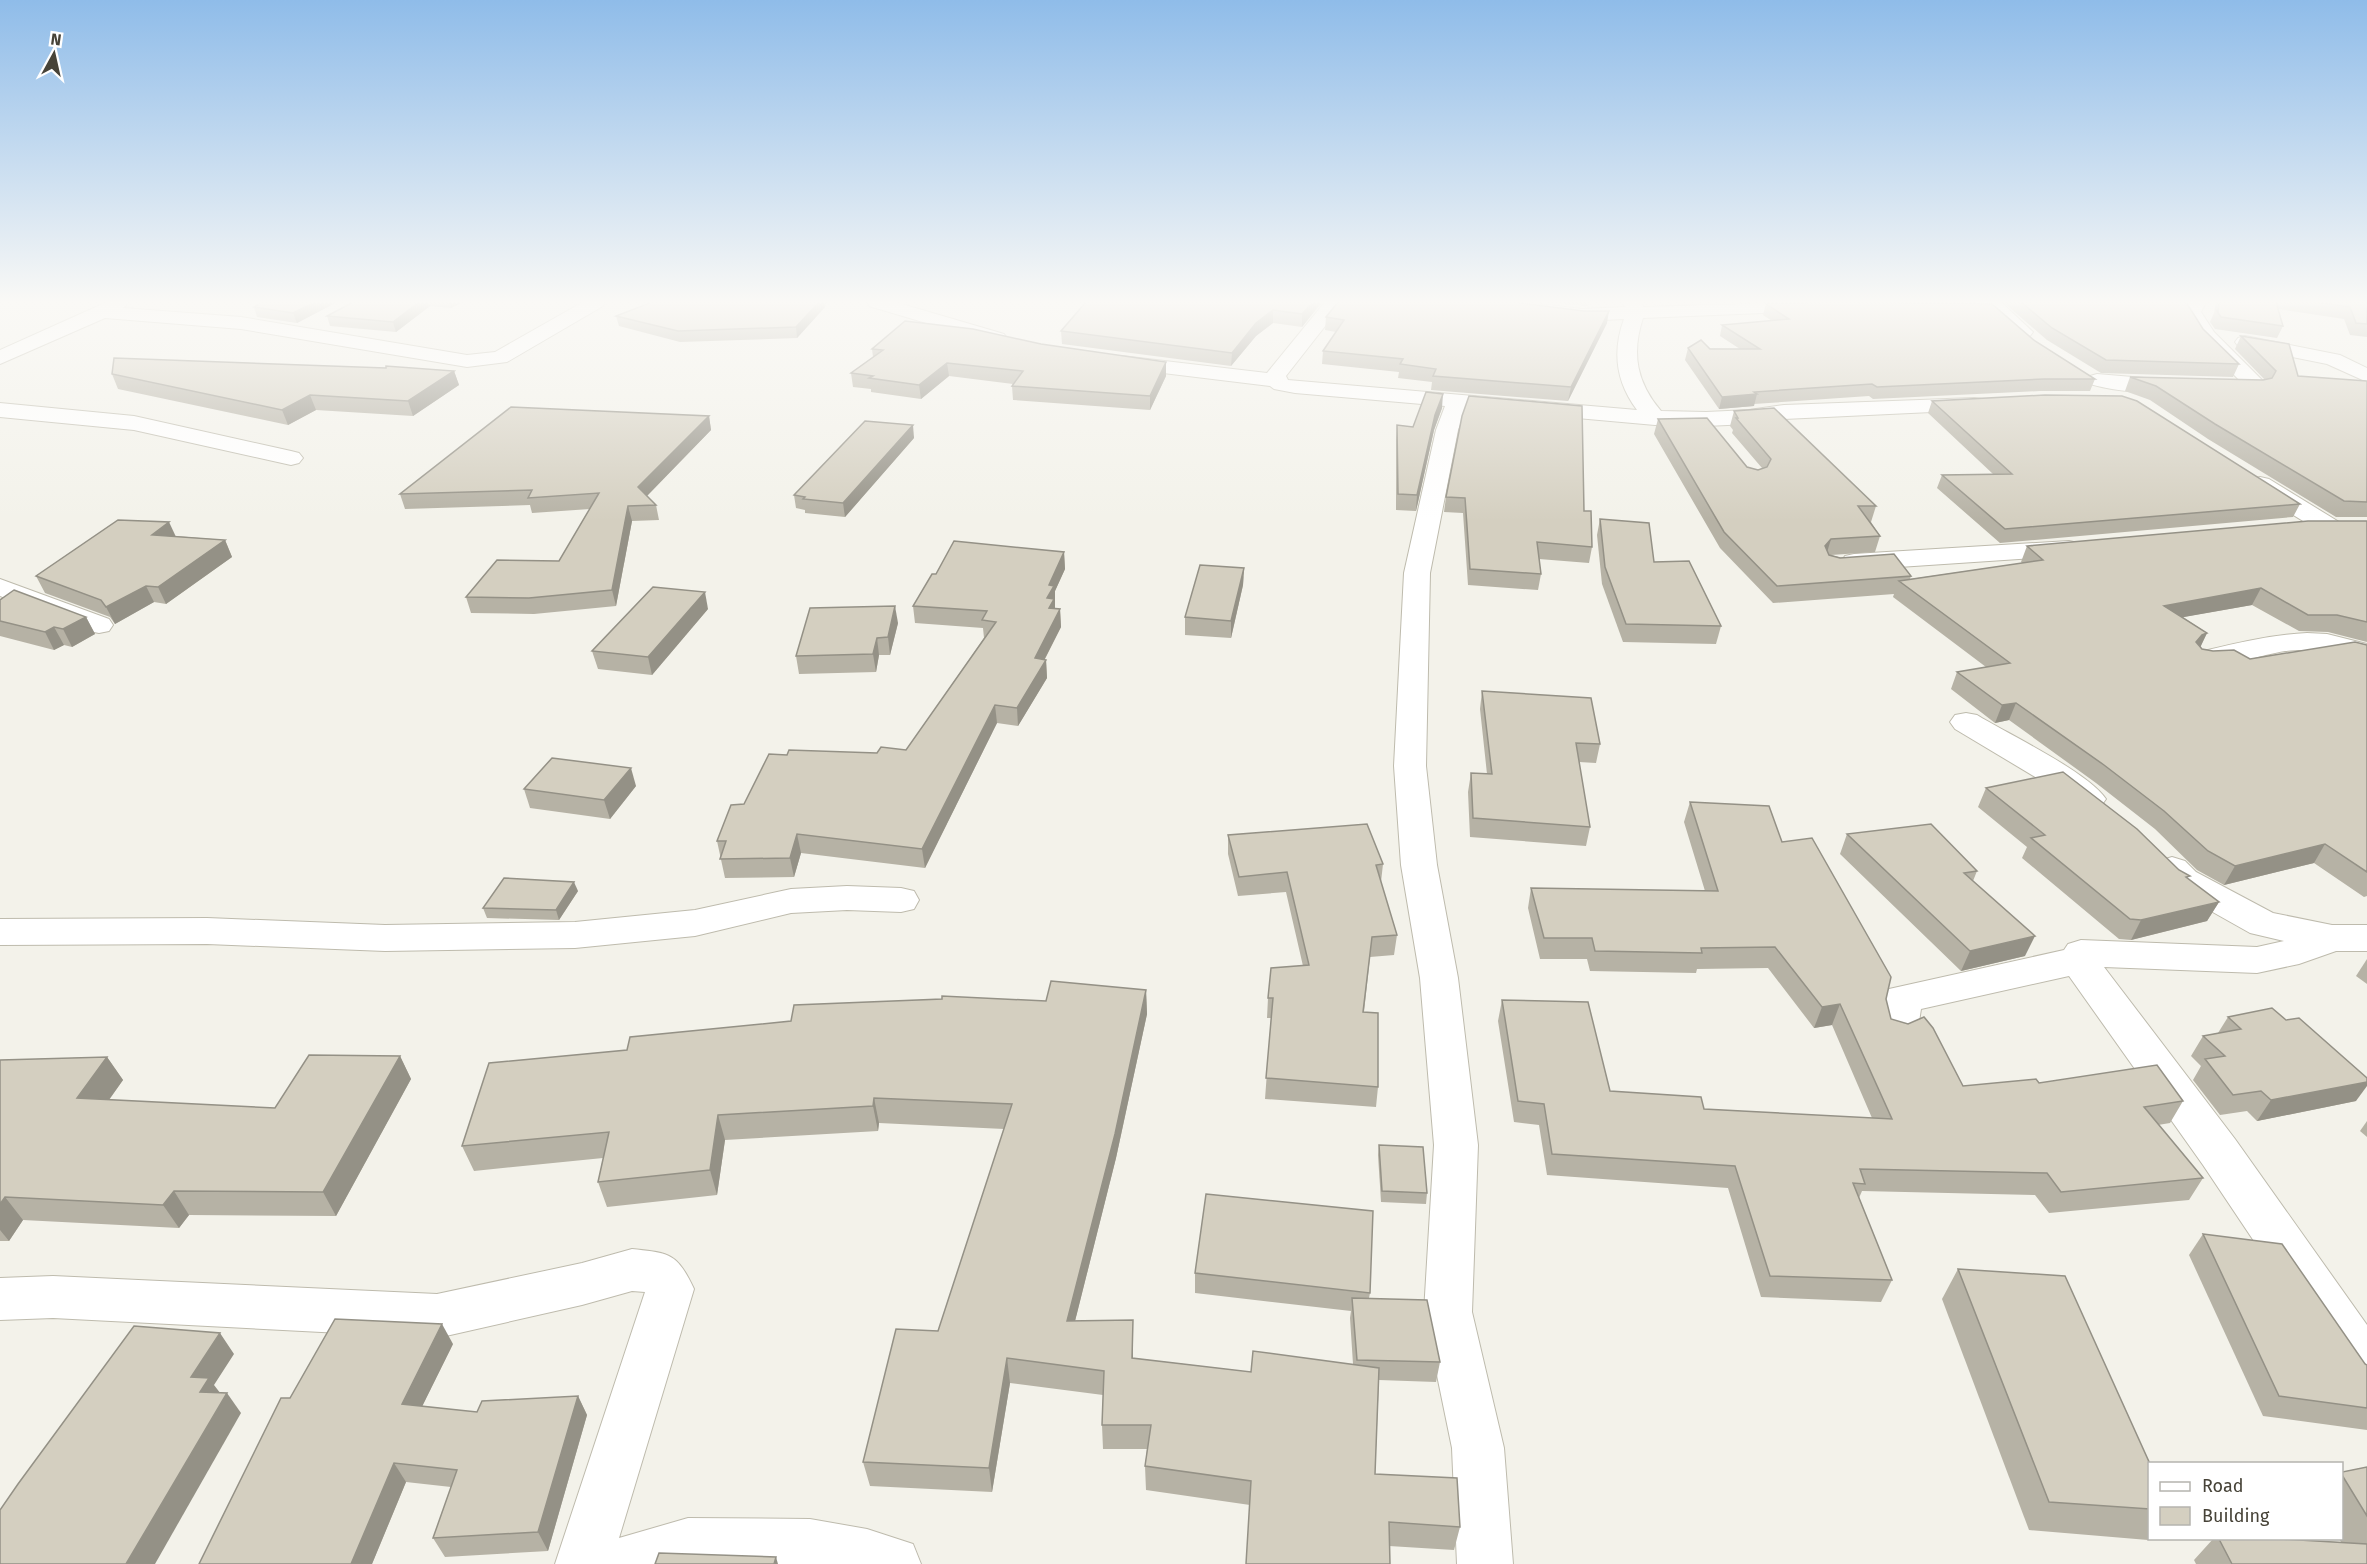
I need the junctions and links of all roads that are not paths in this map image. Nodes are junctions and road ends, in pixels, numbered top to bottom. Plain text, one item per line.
1 (1236, 375) edge
2 (1276, 375) edge
3 (1630, 375) edge
4 (2083, 375) edge
5 (2246, 375) edge
6 (1276, 380) junction
7 (2103, 393) junction
8 (1458, 401) junction
9 (1993, 402) edge
10 (2141, 407) edge
11 (0, 410) edge
12 (1655, 417) junction
13 (291, 458) dead end
14 (2237, 470) edge
15 (2330, 527) junction
16 (2358, 527) edge
17 (2288, 529) edge
18 (2087, 547) edge
19 (1835, 564) edge
20 (0, 587) edge
21 (99, 625) dead end
22 (2367, 654) edge
23 (2205, 659) edge
24 (1966, 723) dead end
25 (2114, 818) edge
26 (2149, 847) edge
27 (900, 900) dead end
28 (0, 932) edge
29 (2350, 938) edge
30 (2078, 960) junction
31 (1899, 1028) edge
32 (0, 1299) edge
33 (2367, 1367) edge
34 (583, 1564) edge
35 (625, 1564) edge
36 (893, 1564) edge
37 (1485, 1564) edge

1 - 6 street
2 - 6 street
3 - 12 street
4 - 7 street
5 - 7 street
6 - 8 street
7 - 10 street
8 - 12 street
8 - 37 street
9 - 12 street
11 - 13 street
14 - 15 street
15 - 16 street
15 - 17 street
18 - 19 street
20 - 21 street
22 - 23 street
24 - 25 street
26 - 29 street
27 - 28 street
29 - 30 street
30 - 31 street
30 - 33 street
32 - 34 street
35 - 36 street

